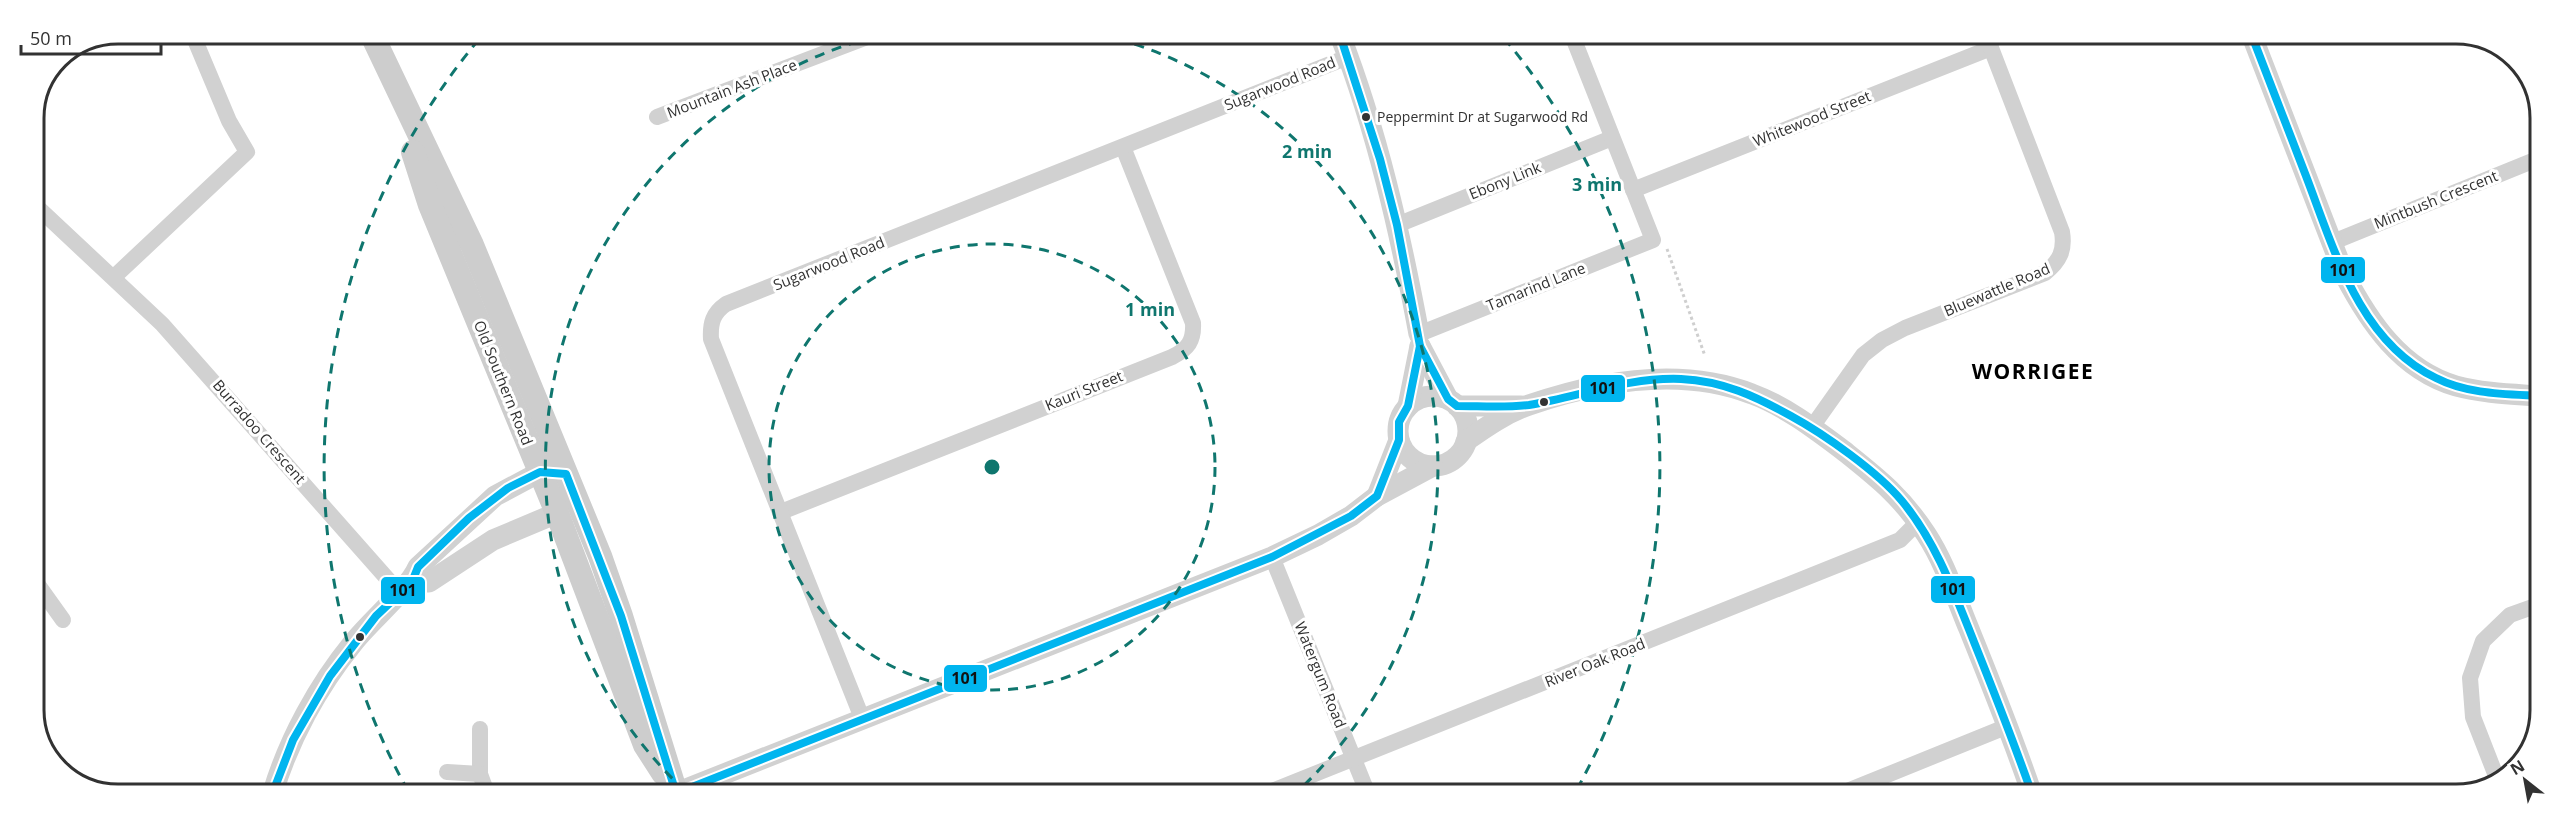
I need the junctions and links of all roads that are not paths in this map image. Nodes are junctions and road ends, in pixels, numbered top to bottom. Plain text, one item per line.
1 (197, 44) edge
2 (376, 44) edge
3 (849, 44) edge
4 (1343, 44) edge
5 (1575, 44) edge
6 (1984, 44) edge
7 (1990, 44) edge
8 (2255, 44) edge
9 (1348, 57) junction
10 (387, 67) junction
11 (657, 117) dead end
12 (1612, 138) junction
13 (1124, 147) junction
14 (2529, 162) edge
15 (1633, 190) junction
16 (44, 213) edge
17 (1397, 225) junction
18 (2333, 242) junction
19 (114, 277) junction
20 (1420, 340) junction
21 (2529, 395) edge
22 (1452, 403) junction
23 (1528, 405) junction
24 (1408, 406) junction
25 (1812, 427) junction
26 (1399, 440) junction
27 (1466, 441) junction
28 (1433, 466) junction
29 (540, 472) junction
30 (566, 474) junction
31 (1377, 496) junction
32 (557, 513) junction
33 (781, 513) junction
34 (1918, 522) junction
35 (1272, 557) junction
36 (405, 587) junction
37 (44, 593) edge
38 (2530, 608) edge
39 (63, 620) dead end
40 (862, 718) junction
41 (2008, 726) junction
42 (480, 729) dead end
43 (1355, 759) junction
44 (447, 772) dead end
45 (2495, 773) edge
46 (480, 774) junction
47 (276, 784) edge
48 (484, 784) edge
49 (670, 784) edge
50 (673, 784) edge
51 (698, 784) edge
52 (1292, 784) edge
53 (1364, 784) edge
54 (1865, 784) edge
55 (2028, 784) edge

1 - 19 street
2 - 10 main road, Old Southern Road
3 - 11 street, Mountain Ash Place
4 - 9 street
5 - 12 street
6 - 15 street, Whitewood Street
7 - 25 street, Bluewattle Road
8 - 18 street
9 - 13 street, Sugarwood Road
9 - 17 street
10 - 29 main road, Old Southern Road
10 - 30 main road, Old Southern Road
12 - 15 street
12 - 17 street, Ebony Link
13 - 33 street, Kauri Street
13 - 33 street, Sugarwood Road
14 - 18 street, Mintbush Crescent
15 - 20 street, Tamarind Lane
16 - 19 street, Burradoo Crescent
17 - 20 street
18 - 21 street
19 - 36 street, Burradoo Crescent
20 - 22 street
20 - 24 street
22 - 23 street
22 - 24 street
22 - 27 street
23 - 25 street
23 - 27 street
24 - 26 street
25 - 34 street
26 - 28 street
26 - 31 street
27 - 28 street
28 - 31 street
29 - 30 street
29 - 32 main road, Old Southern Road
29 - 36 street
30 - 32 street
30 - 50 main road, Old Southern Road
31 - 35 street
32 - 36 street
32 - 49 main road, Old Southern Road
33 - 40 street, Sugarwood Road
34 - 41 street
34 - 43 street, River Oak Road
35 - 40 street
35 - 43 street, Watergum Road
36 - 47 street
37 - 39 street
38 - 45 street
40 - 51 street
41 - 54 street
41 - 55 street
42 - 46 street
43 - 52 street, River Oak Road
43 - 53 street, Watergum Road
44 - 46 street
46 - 48 street

